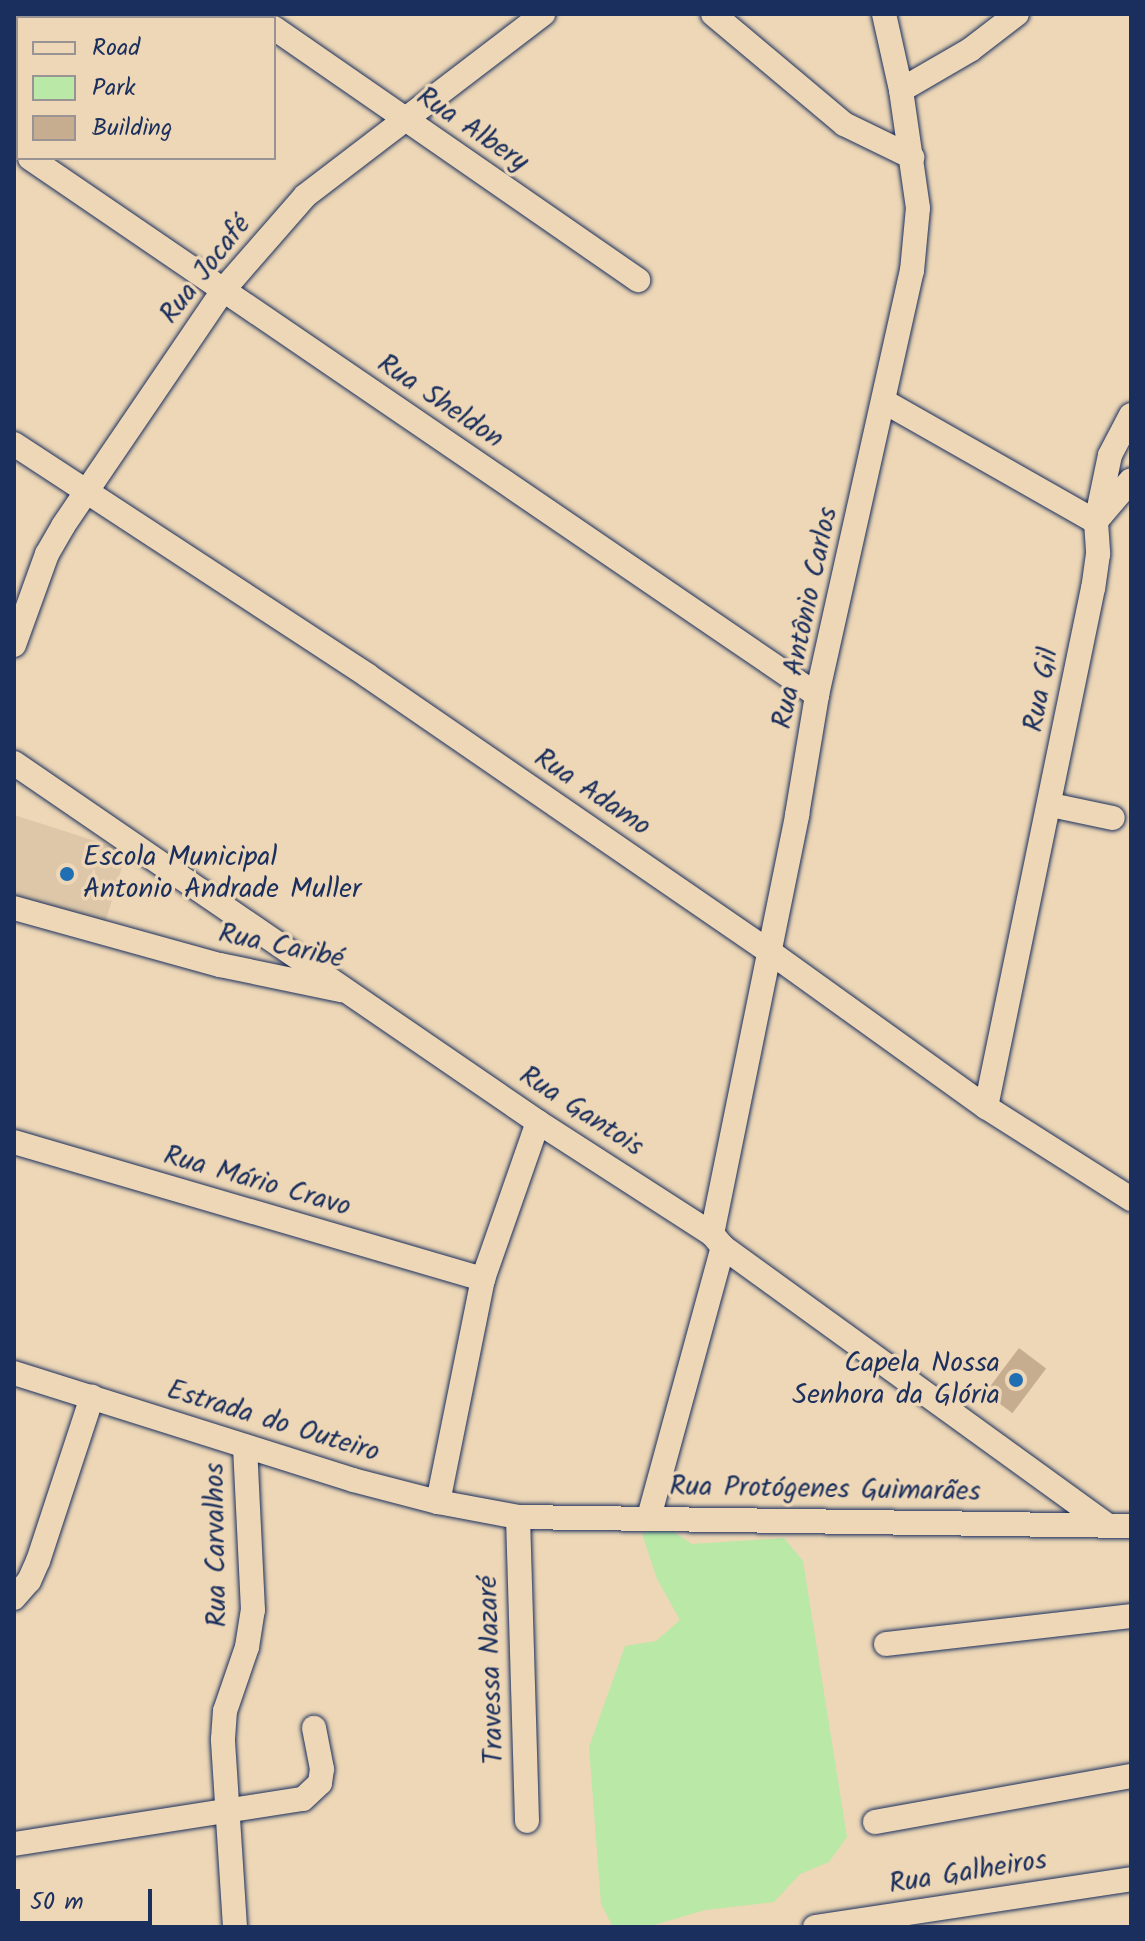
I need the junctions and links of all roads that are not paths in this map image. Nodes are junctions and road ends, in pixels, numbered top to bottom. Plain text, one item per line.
1 (543, 14) edge
2 (713, 14) edge
3 (884, 14) edge
4 (1017, 14) edge
5 (276, 29) edge
6 (901, 90) junction
7 (403, 120) junction
8 (912, 157) junction
9 (33, 160) edge
10 (638, 280) dead end
11 (224, 289) junction
12 (885, 402) junction
13 (1131, 415) edge
14 (14, 444) edge
15 (1131, 480) edge
16 (89, 490) junction
17 (1096, 522) junction
18 (14, 645) edge
19 (817, 695) junction
20 (14, 763) edge
21 (1051, 805) junction
22 (1113, 818) dead end
23 (14, 908) edge
24 (770, 952) junction
25 (351, 992) junction
26 (986, 1107) junction
27 (538, 1122) junction
28 (14, 1142) edge
29 (1131, 1199) edge
30 (718, 1240) junction
31 (483, 1279) junction
32 (14, 1373) edge
33 (92, 1397) junction
34 (245, 1446) junction
35 (438, 1502) junction
36 (518, 1517) junction
37 (649, 1517) junction
38 (1106, 1524) junction
39 (1131, 1526) edge
40 (14, 1598) edge
41 (1131, 1616) edge
42 (886, 1644) dead end
43 (314, 1728) dead end
44 (1131, 1776) edge
45 (226, 1812) junction
46 (527, 1821) dead end
47 (875, 1822) dead end
48 (14, 1844) edge
49 (1131, 1879) edge
50 (235, 1927) edge
51 (815, 1927) edge

1 - 7 street, Rua Jocafé
2 - 8 street
3 - 6 street, Rua Antônio Carlos
4 - 6 street
5 - 7 street, Rua Albery
6 - 8 street, Rua Antônio Carlos
7 - 10 street, Rua Albery
7 - 11 street, Rua Jocafé
8 - 12 street, Rua Antônio Carlos
9 - 11 street, Rua Sheldon
11 - 16 street, Rua Jocafé
11 - 19 street, Rua Sheldon
12 - 17 street
12 - 19 street, Rua Antônio Carlos
13 - 17 street, Rua Gil
14 - 16 street, Rua Adamo
15 - 17 street
16 - 18 street, Rua Jocafé
16 - 24 street, Rua Adamo
17 - 21 street, Rua Gil
19 - 24 street, Rua Antônio Carlos
20 - 25 street, Rua Gantois
21 - 22 street
21 - 26 street, Rua Gil
23 - 25 street, Rua Caribé
24 - 26 street, Rua Adamo
24 - 30 street, Rua Antônio Carlos
25 - 27 street, Rua Gantois
26 - 29 street, Rua Adamo
27 - 30 street, Rua Gantois
27 - 31 street
28 - 31 street, Rua Mário Cravo
30 - 37 street, Rua Antônio Carlos
30 - 38 street, Rua Gantois
31 - 35 street
32 - 33 street, Estrada do Outeiro
33 - 34 street, Estrada do Outeiro
33 - 40 street
34 - 35 street, Estrada do Outeiro
34 - 45 street, Rua Carvalhos
35 - 36 street, Estrada do Outeiro
36 - 37 street, Rua Protógenes Guimarães
36 - 46 street, Travessa Nazaré
37 - 38 street, Rua Protógenes Guimarães
38 - 39 street, Rua Protógenes Guimarães
41 - 42 street
43 - 45 street
44 - 47 street
45 - 48 street
45 - 50 street, Rua Carvalhos
49 - 51 street, Rua Galheiros

